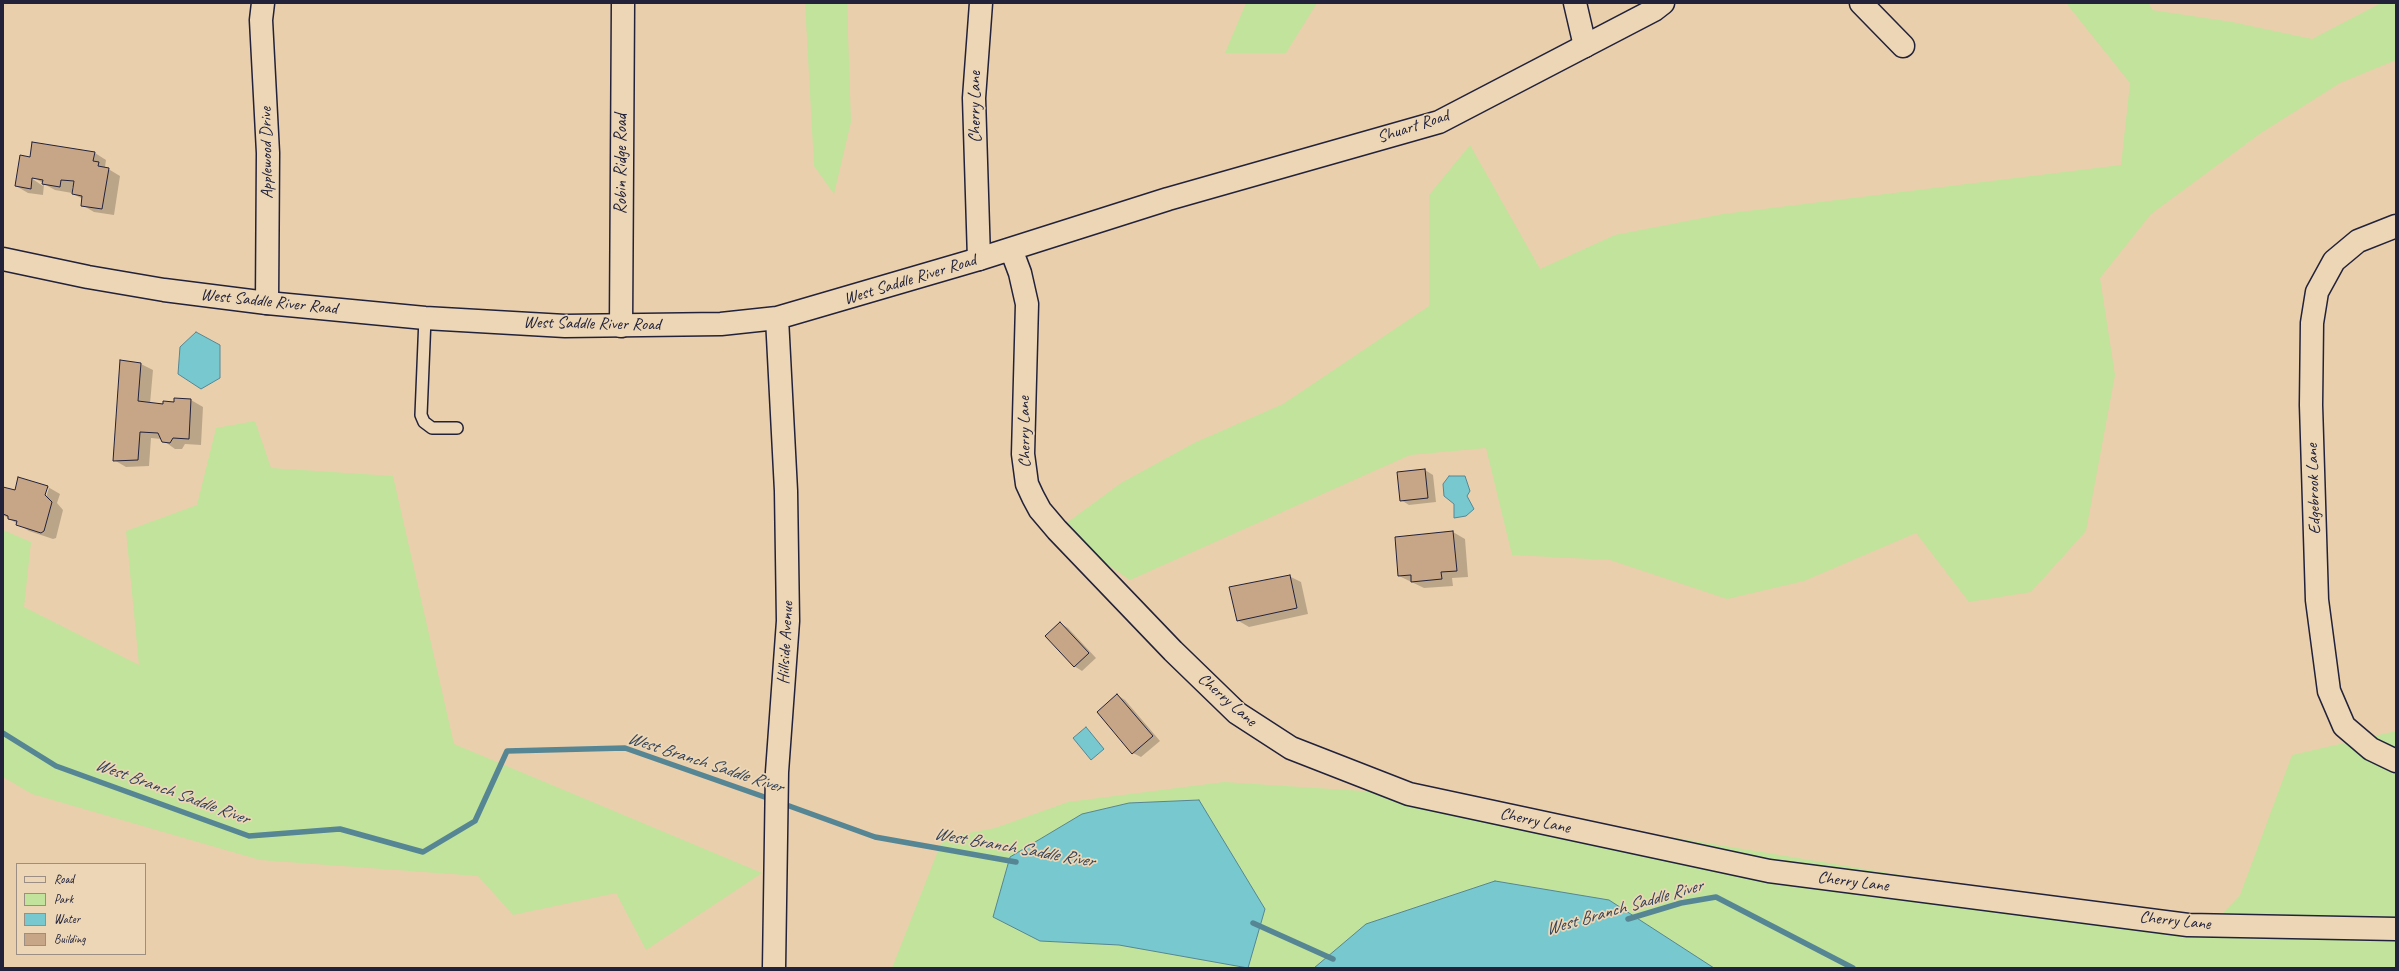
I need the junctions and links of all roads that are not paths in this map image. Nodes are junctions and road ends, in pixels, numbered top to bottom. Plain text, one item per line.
1 (263, 3) edge
2 (623, 3) edge
3 (980, 3) edge
4 (1575, 3) edge
5 (1663, 3) edge
6 (1861, 3) edge
7 (1585, 46) junction
8 (1903, 46) dead end
9 (1168, 199) joint
10 (2396, 226) edge
11 (1011, 249) junction
12 (979, 259) junction
13 (3, 260) edge
14 (267, 303) junction
15 (425, 318) junction
16 (777, 318) junction
17 (621, 326) junction
18 (457, 428) dead end
19 (2396, 761) edge
20 (2396, 929) edge
21 (774, 968) edge

1 - 14 street, Applewood Drive
2 - 17 street, Robin Ridge Road
3 - 12 street, Cherry Lane
4 - 7 street
5 - 7 street, Shuart Road
6 - 8 street
7 - 9 street, Shuart Road
9 - 11 street, West Saddle River Road
10 - 19 street, Edgebrook Lane
11 - 12 street, West Saddle River Road
11 - 20 street, Cherry Lane
12 - 16 street, West Saddle River Road
13 - 14 street, West Saddle River Road
14 - 15 street, West Saddle River Road
15 - 17 street, West Saddle River Road
15 - 18 lane
16 - 17 street, West Saddle River Road
16 - 21 street, Hillside Avenue

